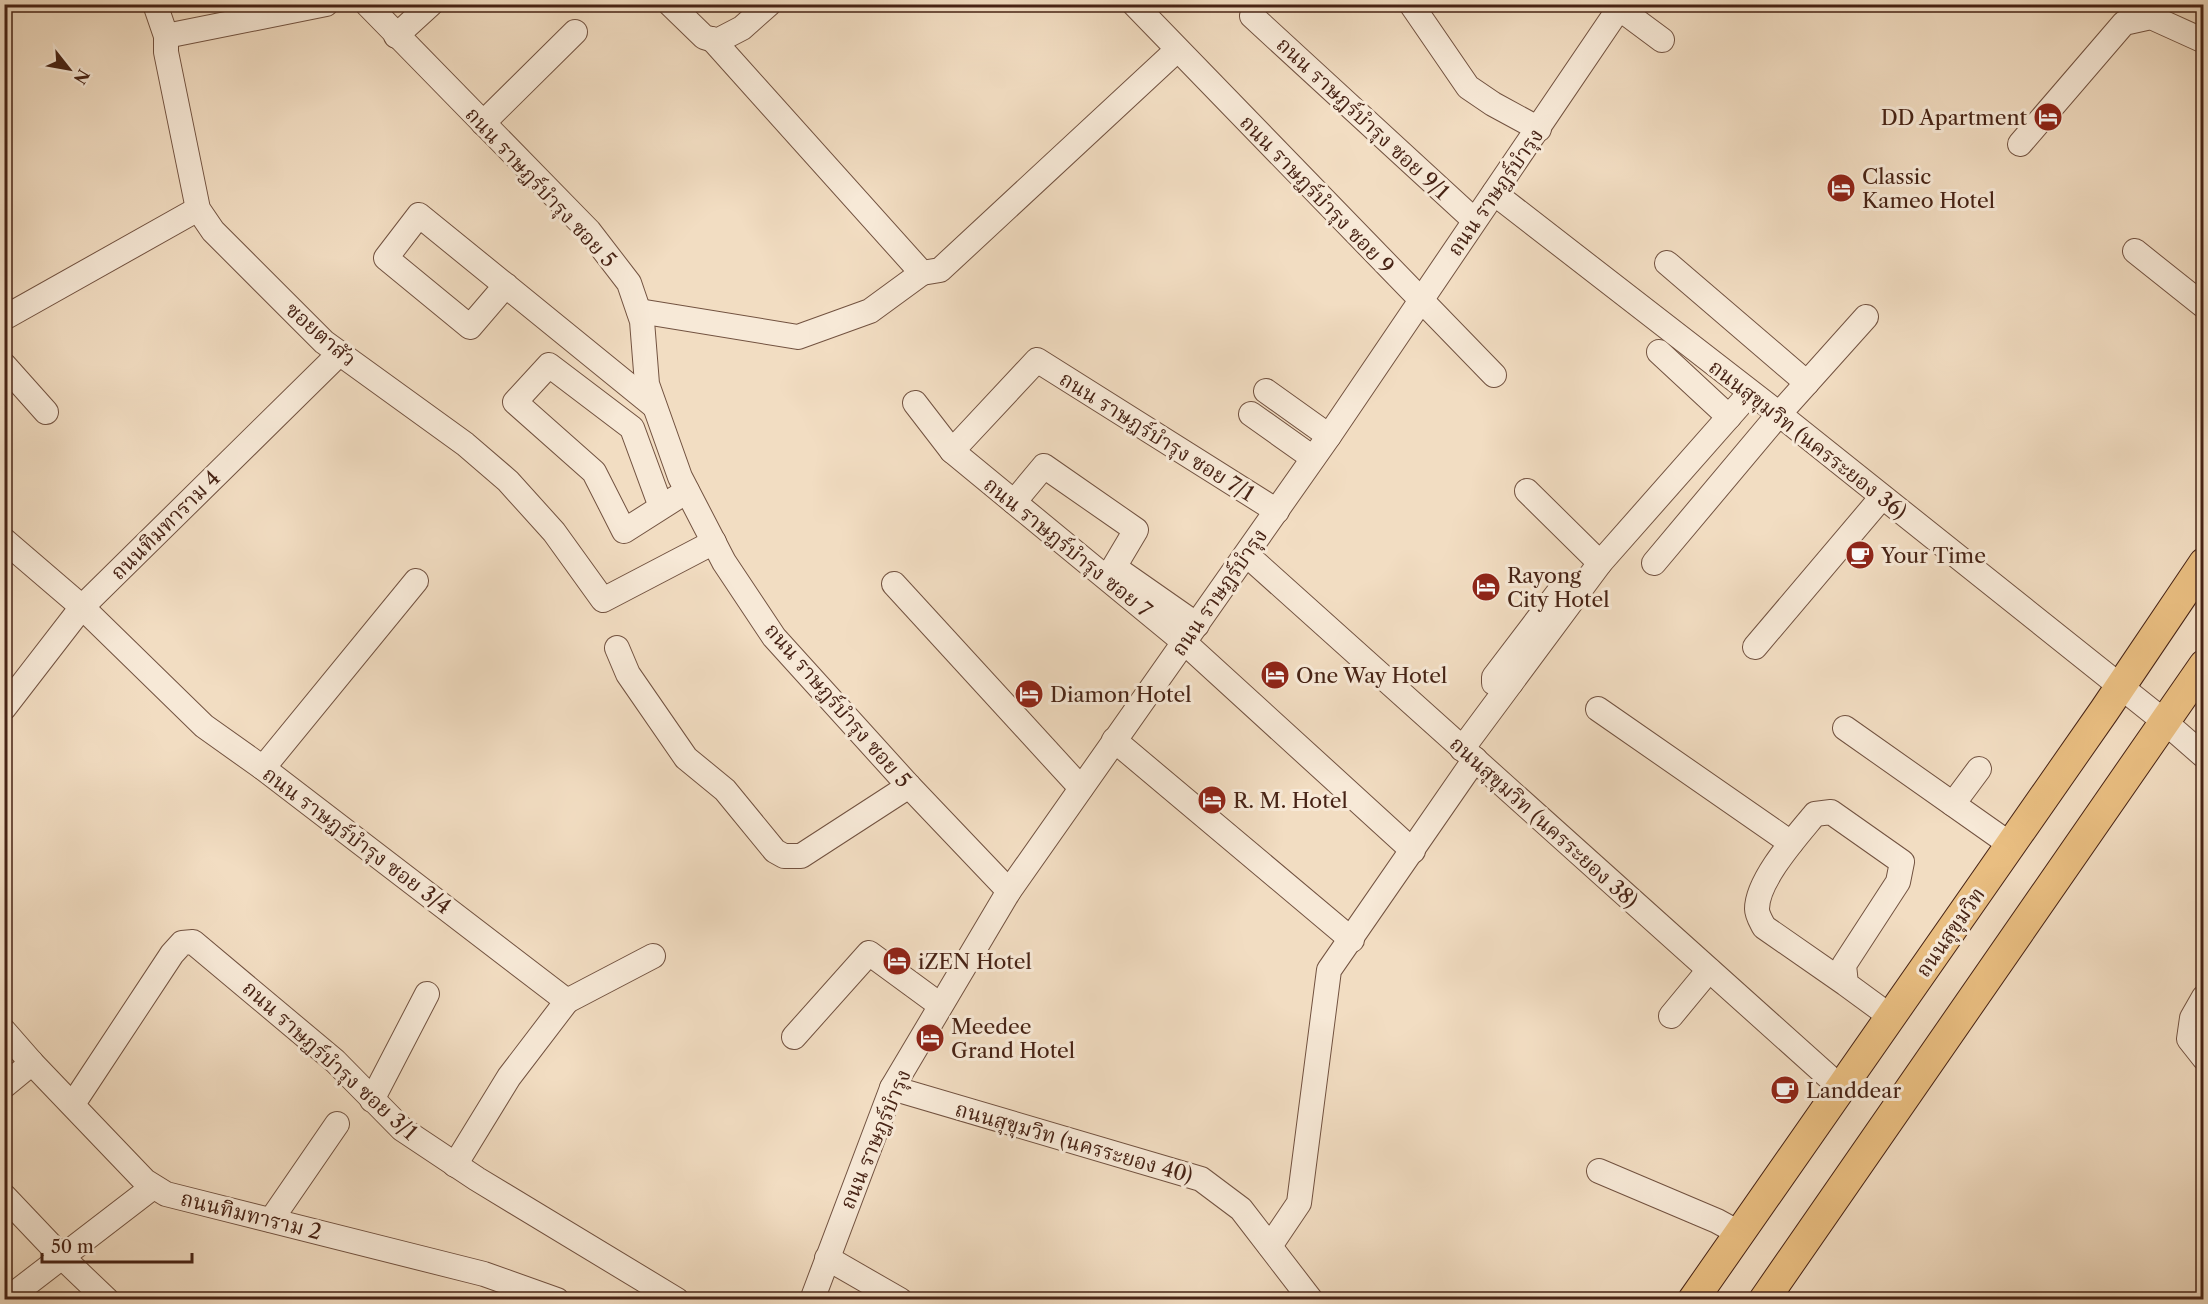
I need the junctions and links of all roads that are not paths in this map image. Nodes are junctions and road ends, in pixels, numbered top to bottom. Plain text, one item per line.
1 (155, 4) edge
2 (326, 4) edge
3 (367, 4) edge
4 (431, 4) edge
5 (670, 4) edge
6 (769, 4) edge
7 (1134, 4) edge
8 (1411, 4) edge
9 (1620, 6) edge
10 (1252, 16) dead end
11 (574, 32) dead end
12 (166, 36) junction
13 (396, 36) junction
14 (712, 39) junction
15 (1662, 40) dead end
16 (2204, 41) edge
17 (1177, 50) junction
18 (483, 123) junction
19 (1539, 129) junction
20 (2020, 144) dead end
21 (1494, 193) junction
22 (198, 209) junction
23 (1474, 220) junction
24 (2135, 251) dead end
25 (1667, 263) dead end
26 (922, 273) junction
27 (506, 285) junction
28 (1422, 300) junction
29 (2204, 306) edge
30 (641, 316) junction
31 (1866, 317) dead end
32 (4, 318) edge
33 (1659, 352) dead end
34 (339, 354) junction
35 (4, 365) edge
36 (1494, 375) dead end
37 (1807, 383) junction
38 (1266, 391) dead end
39 (1750, 393) junction
40 (650, 395) junction
41 (915, 403) dead end
42 (46, 412) dead end
43 (1251, 414) dead end
44 (1779, 414) junction
45 (1729, 417) junction
46 (1329, 436) junction
47 (952, 451) junction
48 (1313, 458) junction
49 (687, 491) junction
50 (1527, 491) dead end
51 (1882, 497) junction
52 (1014, 502) junction
53 (662, 507) junction
54 (1277, 511) junction
55 (4, 540) edge
56 (714, 542) junction
57 (1246, 555) junction
58 (1595, 557) junction
59 (1654, 563) dead end
60 (2204, 563) edge
61 (416, 581) dead end
62 (894, 584) dead end
63 (82, 607) junction
64 (1190, 633) junction
65 (1755, 647) dead end
66 (617, 648) dead end
67 (2204, 665) edge
68 (2120, 687) junction
69 (4, 708) edge
70 (1598, 709) dead end
71 (2165, 722) junction
72 (1845, 728) dead end
73 (1114, 740) junction
74 (1468, 754) junction
75 (2204, 756) edge
76 (263, 768) junction
77 (1979, 769) dead end
78 (909, 786) junction
79 (1081, 788) junction
80 (1953, 804) junction
81 (1791, 843) junction
82 (2012, 845) junction
83 (1413, 851) junction
84 (1009, 891) junction
85 (1352, 940) junction
86 (653, 956) dead end
87 (1709, 970) junction
88 (1846, 984) junction
89 (428, 994) dead end
90 (2204, 997) edge
91 (567, 1001) junction
92 (940, 1005) junction
93 (1671, 1016) dead end
94 (1891, 1017) junction
95 (4, 1031) edge
96 (794, 1037) dead end
97 (2204, 1058) edge
98 (32, 1064) junction
99 (4, 1086) edge
100 (892, 1088) junction
101 (1841, 1088) junction
102 (372, 1100) junction
103 (73, 1104) junction
104 (337, 1124) dead end
105 (455, 1165) junction
106 (1599, 1171) dead end
107 (153, 1187) junction
108 (4, 1196) edge
109 (271, 1220) junction
110 (1739, 1233) junction
111 (1270, 1246) junction
112 (61, 1256) junction
113 (828, 1258) junction
114 (1299, 1294) edge
115 (6, 1299) edge
116 (107, 1299) edge
117 (557, 1299) edge
118 (677, 1299) edge
119 (812, 1299) edge
120 (900, 1299) edge
121 (1693, 1299) edge
122 (1764, 1299) edge

1 - 12 street, ซอยตาสัว
2 - 12 street
3 - 13 street, ถนน ราษฎร์บำรุง ซอย 5
4 - 13 street
5 - 14 street
6 - 14 street
7 - 17 street, ถนน ราษฎร์บำรุง ซอย 9
8 - 19 street
9 - 15 street
9 - 19 street, ถนน ราษฎร์บำรุง
10 - 23 street, ถนน ราษฎร์บำรุง ซอย 9/1
11 - 18 street
12 - 22 street, ซอยตาสัว
13 - 18 street, ถนน ราษฎร์บำรุง ซอย 5
14 - 26 street
16 - 20 street
17 - 26 street
17 - 28 street, ถนน ราษฎร์บำรุง ซอย 9
18 - 30 street, ถนน ราษฎร์บำรุง ซอย 5
19 - 21 street, ถนน ราษฎร์บำรุง
21 - 23 street, ถนน ราษฎร์บำรุง
21 - 39 street, ถนนสุขุมวิท (นครระยอง 36)
22 - 32 street
22 - 34 street, ซอยตาสัว
23 - 28 street, ถนน ราษฎร์บำรุง
24 - 29 street
25 - 37 street
26 - 30 street
27 - 27 street
27 - 40 street
28 - 36 street, ถนน ราษฎร์บำรุง ซอย 9
28 - 46 street, ถนน ราษฎร์บำรุง
30 - 40 street, ถนน ราษฎร์บำรุง ซอย 5
31 - 37 street
33 - 45 street
34 - 56 street, ซอยตาสัว
34 - 63 street, ถนนทิมทาราม 4
35 - 42 street
37 - 44 street
38 - 46 street
39 - 44 street, ถนนสุขุมวิท (นครระยอง 36)
39 - 45 street
40 - 49 street, ถนน ราษฎร์บำรุง ซอย 5
41 - 47 street, ถนน ราษฎร์บำรุง ซอย 7
43 - 48 street
44 - 51 street, ถนนสุขุมวิท (นครระยอง 36)
44 - 59 street
45 - 58 street
46 - 48 street, ถนน ราษฎร์บำรุง
47 - 52 street, ถนน ราษฎร์บำรุง ซอย 7
47 - 54 street, ถนน ราษฎร์บำรุง ซอย 7/1
48 - 54 street, ถนน ราษฎร์บำรุง
49 - 53 street
49 - 56 street, ถนน ราษฎร์บำรุง ซอย 5
50 - 58 street
51 - 65 street
51 - 68 street, ถนนสุขุมวิท (นครระยอง 36)
52 - 64 street, ถนน ราษฎร์บำรุง ซอย 7
52 - 64 street
53 - 53 street
54 - 57 street, ถนน ราษฎร์บำรุง
55 - 63 street, ถนน ราษฎร์บำรุง ซอย 3/4
56 - 78 street, ถนน ราษฎร์บำรุง ซอย 5
57 - 64 street, ถนน ราษฎร์บำรุง
57 - 74 street, ถนนสุขุมวิท (นครระยอง 38)
58 - 74 street
60 - 68 main road, ถนนสุขุมวิท
61 - 76 street
62 - 79 street
63 - 69 street, ถนนทิมทาราม 4
63 - 76 street, ถนน ราษฎร์บำรุง ซอย 3/4
64 - 73 street, ถนน ราษฎร์บำรุง
64 - 83 street
66 - 78 street
67 - 71 main road
68 - 71 street, ถนนสุขุมวิท (นครระยอง 36)
68 - 82 main road, ถนนสุขุมวิท
70 - 81 street
71 - 75 street, ถนนสุขุมวิท (นครระยอง 36)
71 - 122 main road
72 - 80 street
73 - 79 street, ถนน ราษฎร์บำรุง
73 - 85 street
74 - 83 street
74 - 87 street, ถนนสุขุมวิท (นครระยอง 38)
76 - 91 street, ถนน ราษฎร์บำรุง ซอย 3/4
77 - 80 street
78 - 84 street, ถนน ราษฎร์บำรุง ซอย 5
79 - 84 street, ถนน ราษฎร์บำรุง
80 - 82 street
81 - 88 street
81 - 88 street
82 - 94 main road, ถนนสุขุมวิท
83 - 85 street
84 - 92 street, ถนน ราษฎร์บำรุง
85 - 111 street
86 - 91 street
87 - 93 street
87 - 101 street, ถนนสุขุมวิท (นครระยอง 38)
88 - 94 street
89 - 102 street
90 - 97 street
91 - 105 street
92 - 96 street
92 - 100 street, ถนน ราษฎร์บำรุง
94 - 101 main road, ถนนสุขุมวิท
95 - 98 street, ถนนทิมทาราม 2
98 - 99 street
98 - 103 street, ถนนทิมทาราม 2
100 - 111 street, ถนนสุขุมวิท (นครระยอง 40)
100 - 113 street, ถนน ราษฎร์บำรุง
101 - 110 main road, ถนนสุขุมวิท
102 - 103 street, ถนน ราษฎร์บำรุง ซอย 3/1
102 - 105 street, ถนน ราษฎร์บำรุง ซอย 3/1
103 - 107 street, ถนนทิมทาราม 2
104 - 109 street
105 - 118 street, ถนน ราษฎร์บำรุง ซอย 3/1
106 - 110 street
107 - 109 street, ถนนทิมทาราม 2
107 - 112 street
108 - 112 street
109 - 117 street, ถนนทิมทาราม 2
110 - 121 main road, ถนนสุขุมวิท
111 - 114 street, ถนนสุขุมวิท (นครระยอง 40)
112 - 115 street
112 - 116 street
113 - 119 street, ถนน ราษฎร์บำรุง
113 - 120 street

